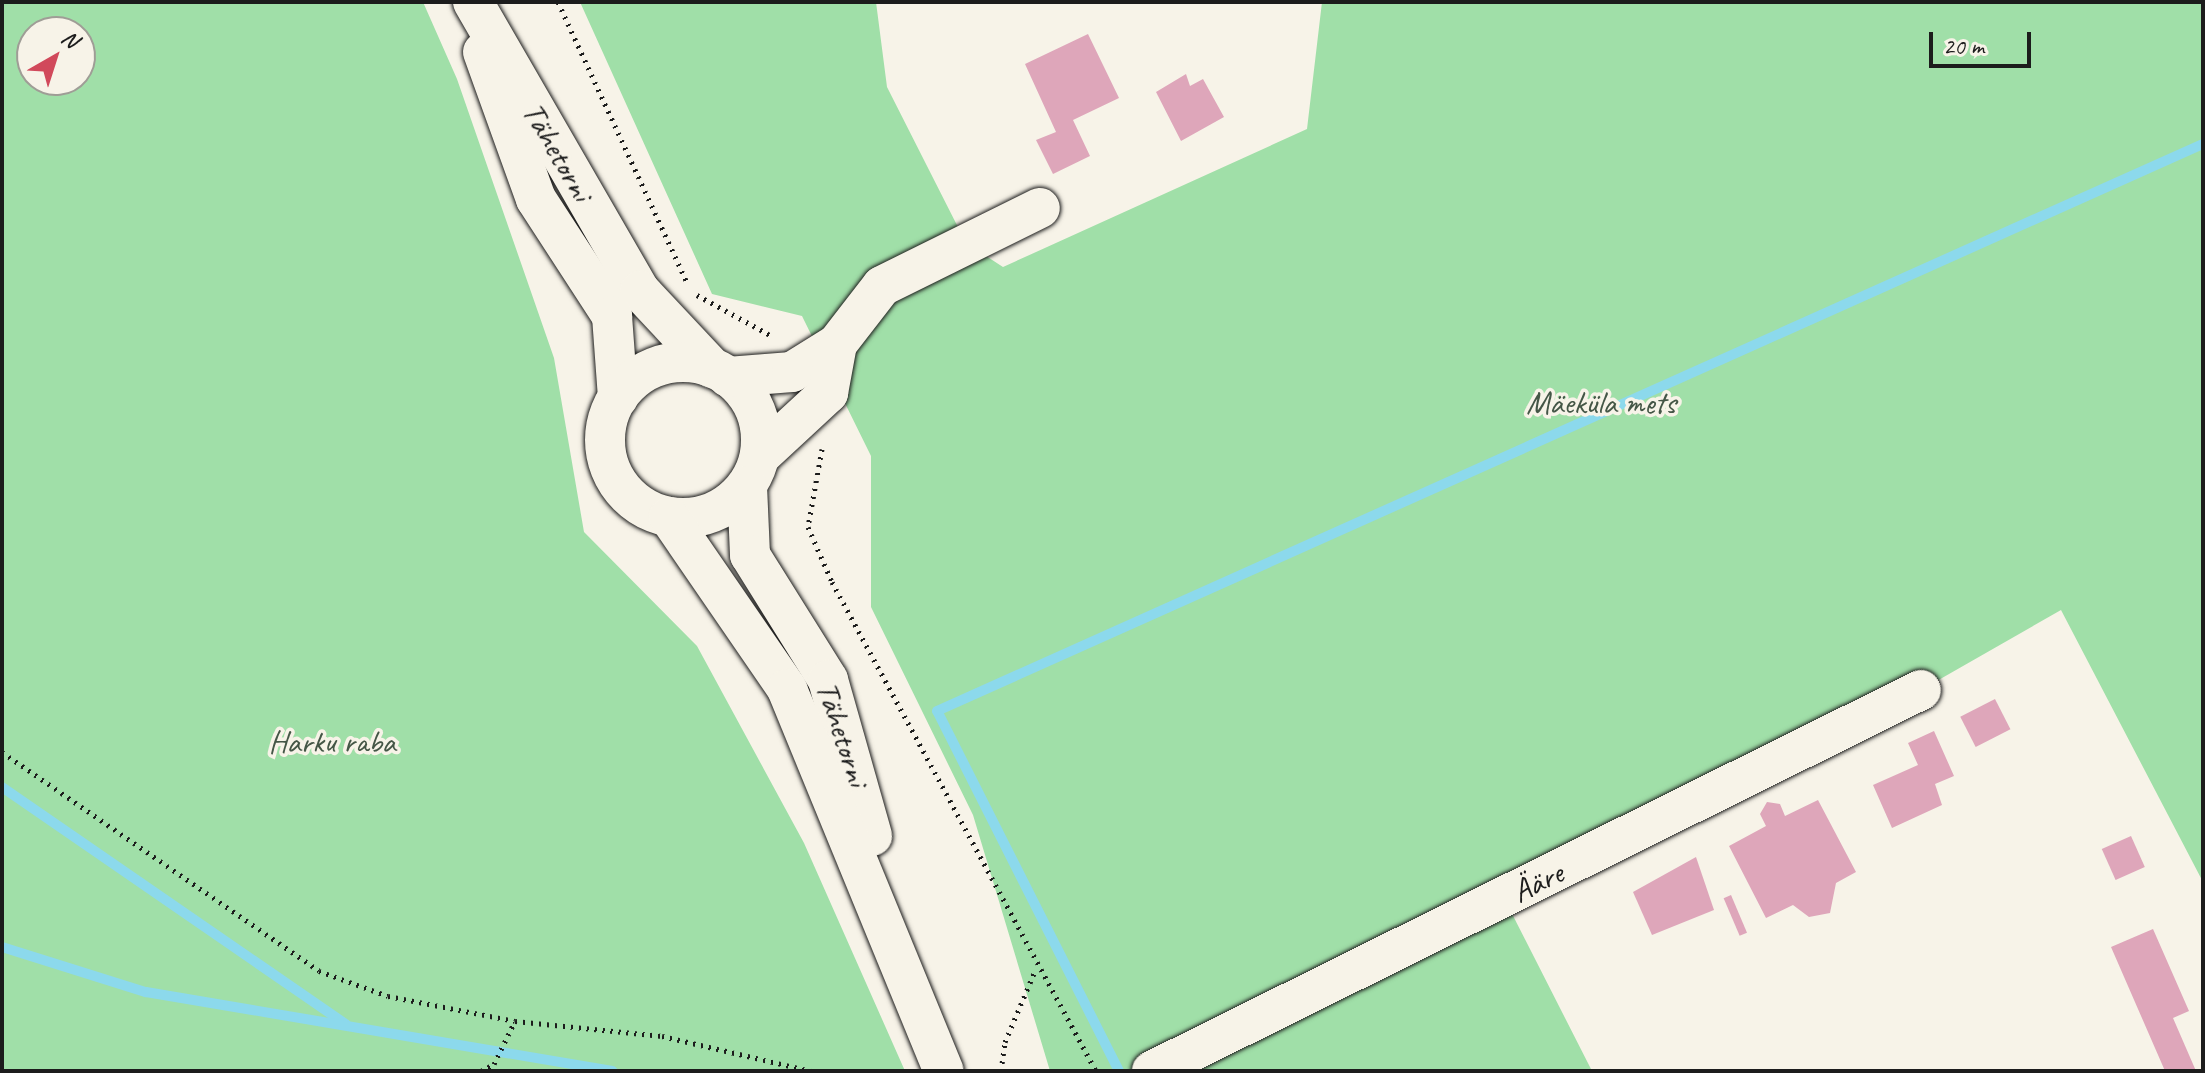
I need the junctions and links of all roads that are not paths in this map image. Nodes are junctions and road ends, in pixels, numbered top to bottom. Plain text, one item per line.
1 (470, 2) edge
2 (1040, 208) dead end
3 (837, 344) junction
4 (720, 372) junction
5 (618, 398) junction
6 (753, 471) junction
7 (669, 517) junction
8 (1921, 690) dead end
9 (911, 997) junction
10 (944, 1071) edge
11 (1152, 1071) edge

1 - 4 street, Tähetorni
1 - 5 street, Tähetorni
2 - 3 street
3 - 4 street
3 - 6 street
4 - 5 street
4 - 6 street
5 - 7 street
6 - 7 street
6 - 9 street, Tähetorni
7 - 9 street, Tähetorni
8 - 11 street, Ääre
9 - 10 street, Tähetorni

